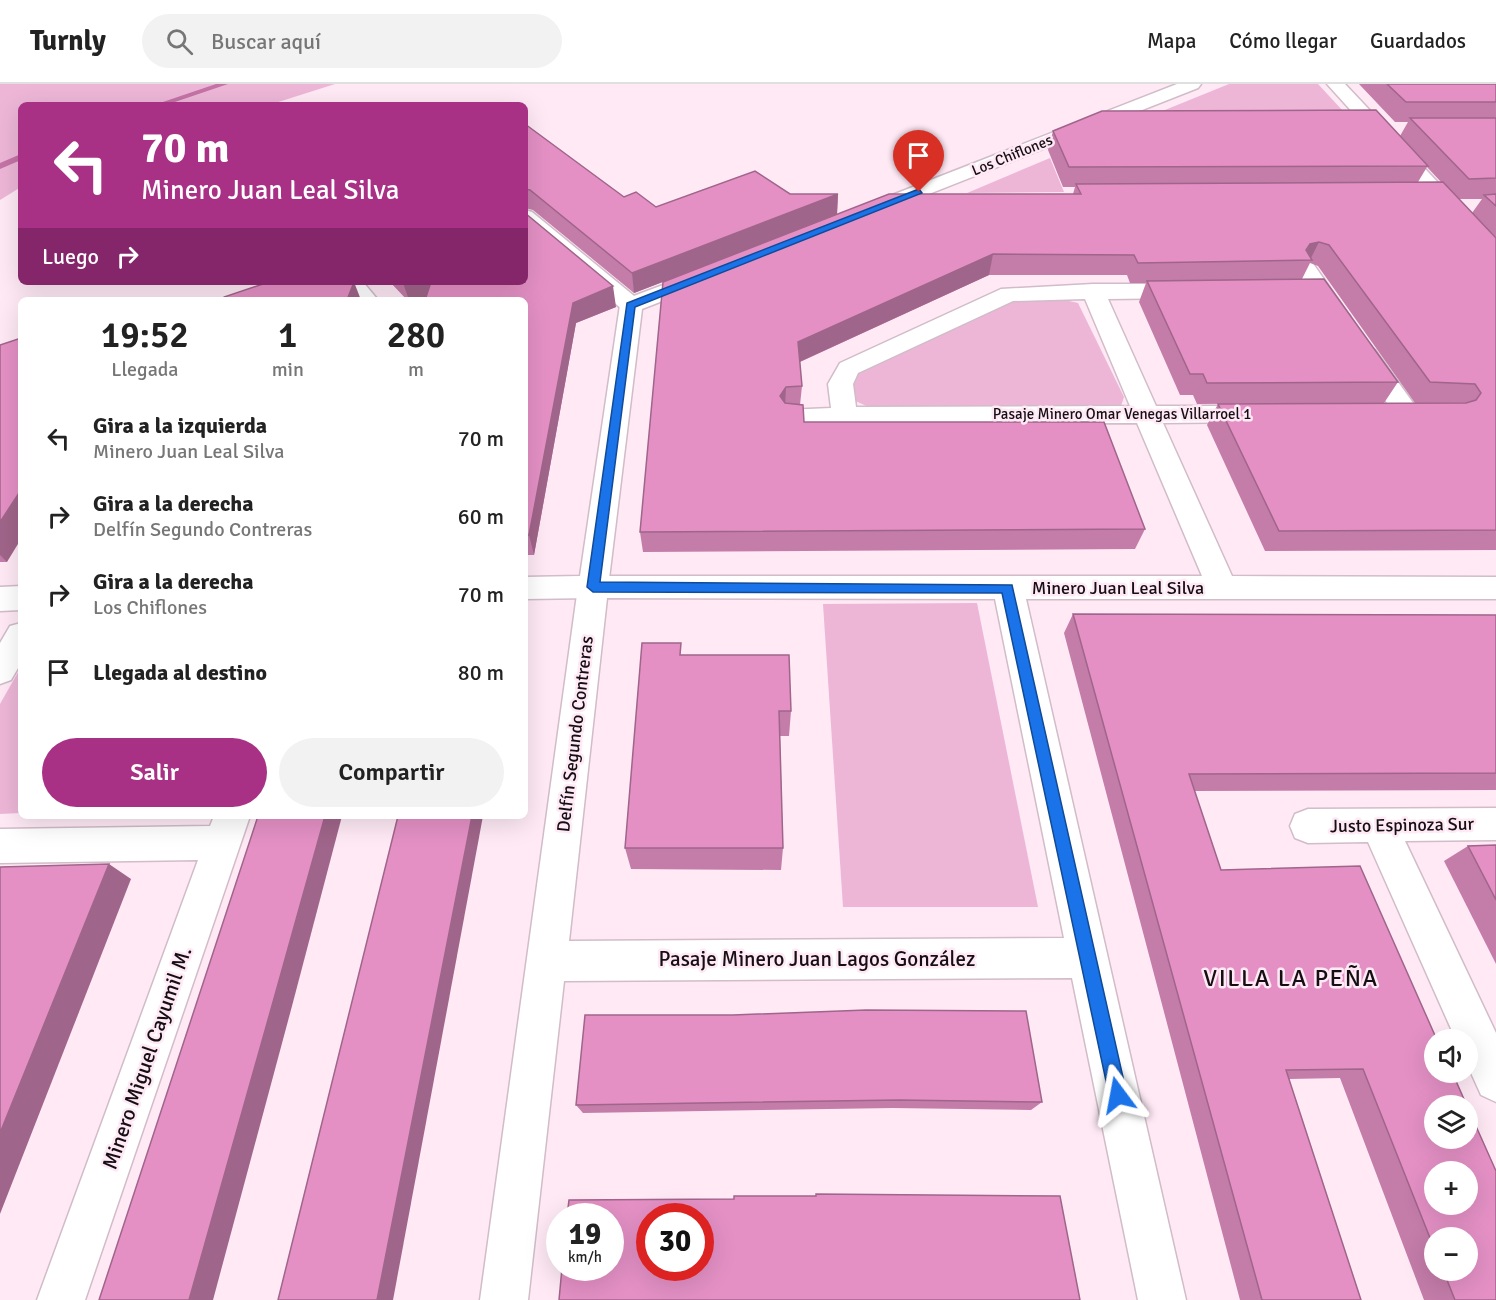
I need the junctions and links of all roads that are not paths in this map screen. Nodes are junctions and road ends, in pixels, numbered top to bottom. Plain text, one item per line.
1 (1192, 84) edge
2 (1336, 84) edge
3 (1152, 118) edge
4 (1343, 118) edge
5 (1104, 119) junction
6 (1373, 124) junction
7 (1402, 130) dead end
8 (919, 192) junction
9 (1414, 194) edge
10 (966, 196) edge
11 (1443, 200) junction
12 (1473, 207) dead end
13 (854, 217) edge
14 (528, 219) edge
15 (1496, 257) edge
16 (1304, 267) edge
17 (723, 269) edge
18 (354, 285) edge
19 (1297, 290) edge
20 (1320, 290) junction
21 (1093, 291) junction
22 (1213, 291) edge
23 (364, 297) edge
24 (631, 305) junction
25 (1288, 413) edge
26 (1406, 413) edge
27 (1146, 414) junction
28 (794, 416) edge
29 (845, 416) junction
30 (593, 587) junction
31 (528, 588) edge
32 (1008, 588) junction
33 (1222, 588) junction
34 (1496, 588) edge
35 (18, 598) edge
36 (0, 599) edge
37 (18, 640) edge
38 (0, 671) edge
39 (1496, 824) edge
40 (1379, 825) junction
41 (1308, 826) dead end
42 (227, 830) edge
43 (0, 846) edge
44 (1088, 958) junction
45 (546, 961) junction
46 (1496, 1080) edge
47 (61, 1300) edge
48 (504, 1300) edge
49 (1162, 1300) edge

1 - 5 street, Los Chiflones
2 - 6 street
3 - 5 street
4 - 6 street
5 - 8 street, Los Chiflones
6 - 7 street
6 - 11 street
8 - 10 street
8 - 13 street, Los Chiflones
9 - 11 street
11 - 12 street
11 - 15 street
14 - 24 street
16 - 20 street
17 - 24 street
18 - 23 street
19 - 20 street
20 - 26 street
21 - 22 street
21 - 27 street
21 - 29 street
24 - 30 street, Delfín Segundo Contreras
25 - 27 street, Pasaje Minero Omar Venegas Villarroel 1
27 - 29 street, Pasaje Minero Omar Venegas Villarroel 1
27 - 33 street
28 - 29 street, Pasaje Minero Omar Venegas Villarroel 1
30 - 31 street, Minero Juan Leal Silva
30 - 32 street, Minero Juan Leal Silva
30 - 45 street, Delfín Segundo Contreras
32 - 33 street, Minero Juan Leal Silva
32 - 44 street
33 - 34 street, Minero Juan Leal Silva
35 - 36 street
37 - 38 street
39 - 40 street, Justo Espinoza Sur
40 - 41 street, Justo Espinoza Sur
40 - 46 street
42 - 43 street
42 - 47 street, Minero Miguel Cayumil M.
44 - 45 street, Pasaje Minero Juan Lagos González
44 - 49 street
45 - 48 street, Delfín Segundo Contreras

